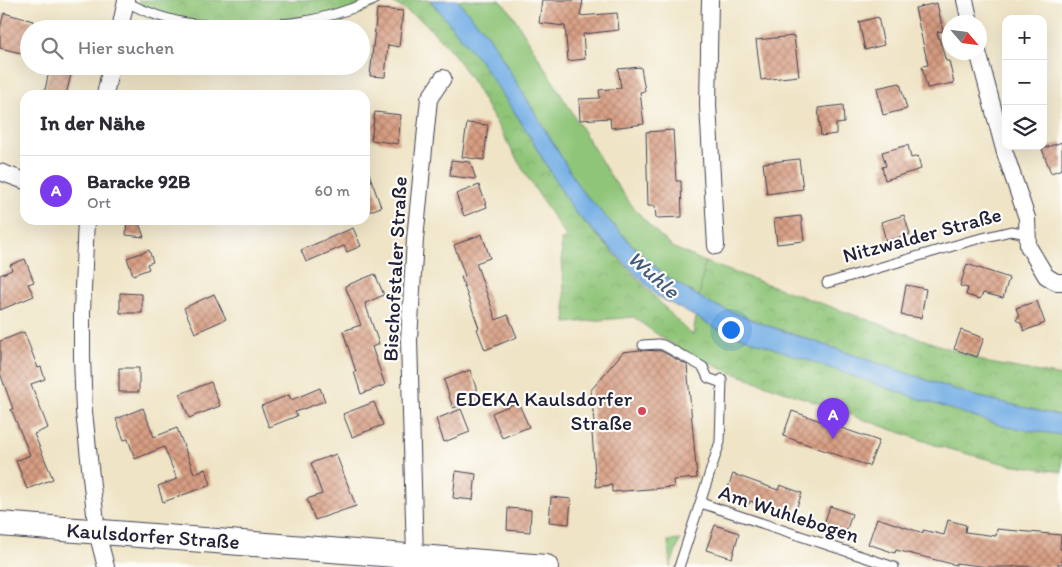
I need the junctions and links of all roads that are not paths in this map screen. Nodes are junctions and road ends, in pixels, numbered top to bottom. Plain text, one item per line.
1 (374, 0) edge
2 (710, 0) edge
3 (965, 0) edge
4 (125, 1) edge
5 (968, 15) edge
6 (122, 20) edge
7 (175, 20) edge
8 (314, 20) edge
9 (980, 60) edge
10 (109, 75) edge
11 (443, 78) dead end
12 (106, 90) edge
13 (0, 172) edge
14 (20, 179) edge
15 (86, 225) edge
16 (1028, 234) junction
17 (716, 246) dead end
18 (1059, 282) edge
19 (827, 283) dead end
20 (643, 345) dead end
21 (701, 504) junction
22 (0, 524) edge
23 (97, 532) junction
24 (415, 556) junction
25 (106, 567) edge
26 (546, 567) edge
27 (679, 567) edge
28 (894, 567) edge

1 - 8 lane
2 - 17 street
3 - 5 street
4 - 6 street
4 - 7 lane
9 - 16 street
10 - 12 street
11 - 24 street, Bischofstaler Straße
13 - 14 street
15 - 23 street
16 - 18 street
16 - 19 lane, Nitzwalder Straße
20 - 21 lane
21 - 27 lane
21 - 28 lane, Am Wuhlebogen
22 - 23 main road, Kaulsdorfer Straße
23 - 24 main road, Kaulsdorfer Straße
23 - 25 street
24 - 26 main road, Kaulsdorfer Straße

